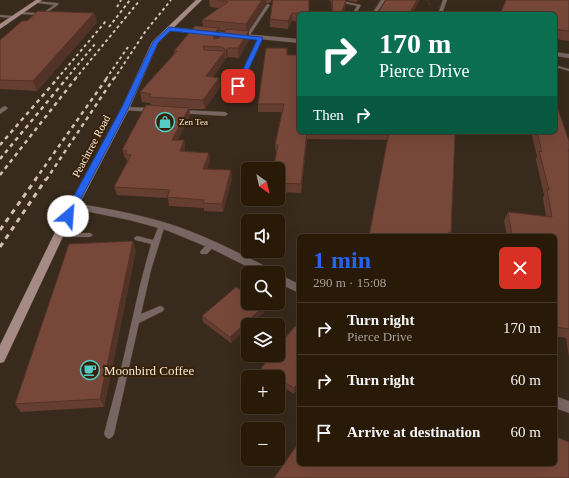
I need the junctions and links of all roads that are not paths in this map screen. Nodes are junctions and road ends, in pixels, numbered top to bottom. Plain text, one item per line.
1 (199, 0) edge
2 (332, 0) edge
3 (383, 0) edge
4 (445, 0) edge
5 (38, 1) edge
6 (268, 5) dead end
7 (355, 12) edge
8 (375, 12) edge
9 (441, 12) edge
10 (20, 13) junction
11 (39, 14) edge
12 (44, 14) edge
13 (0, 16) edge
14 (14, 18) junction
15 (0, 27) edge
16 (169, 29) junction
17 (247, 37) junction
18 (260, 38) junction
19 (297, 41) edge
20 (557, 54) edge
21 (569, 56) edge
22 (557, 67) edge
23 (569, 70) edge
24 (238, 86) dead end
25 (0, 107) edge
26 (125, 109) junction
27 (161, 111) edge
28 (177, 111) edge
29 (0, 112) edge
30 (225, 114) dead end
31 (73, 206) junction
32 (162, 225) junction
33 (58, 235) junction
34 (90, 235) dead end
35 (137, 238) dead end
36 (155, 243) junction
37 (212, 244) junction
38 (204, 252) dead end
39 (255, 266) edge
40 (285, 282) edge
41 (297, 288) edge
42 (160, 309) dead end
43 (135, 321) junction
44 (0, 358) edge
45 (557, 403) edge
46 (569, 407) edge
47 (109, 434) dead end

1 - 16 street, Peachtree Road
2 - 7 lane
3 - 8 lane
4 - 9 lane
5 - 10 street
5 - 12 lane
6 - 17 lane
10 - 11 lane
10 - 14 street
13 - 14 lane
14 - 15 street
16 - 17 street
16 - 26 street, Peachtree Road
17 - 18 street
18 - 19 street
18 - 24 lane
20 - 21 street
22 - 23 lane
25 - 29 lane
26 - 27 lane
26 - 31 street, Peachtree Road
28 - 30 lane
31 - 32 street
31 - 33 street, Peachtree Road
32 - 36 lane
32 - 37 street
33 - 34 lane
33 - 44 street, Peachtree Road
35 - 36 lane
36 - 43 lane
37 - 38 lane
37 - 39 street
40 - 41 street
42 - 43 lane
43 - 47 lane
45 - 46 street

